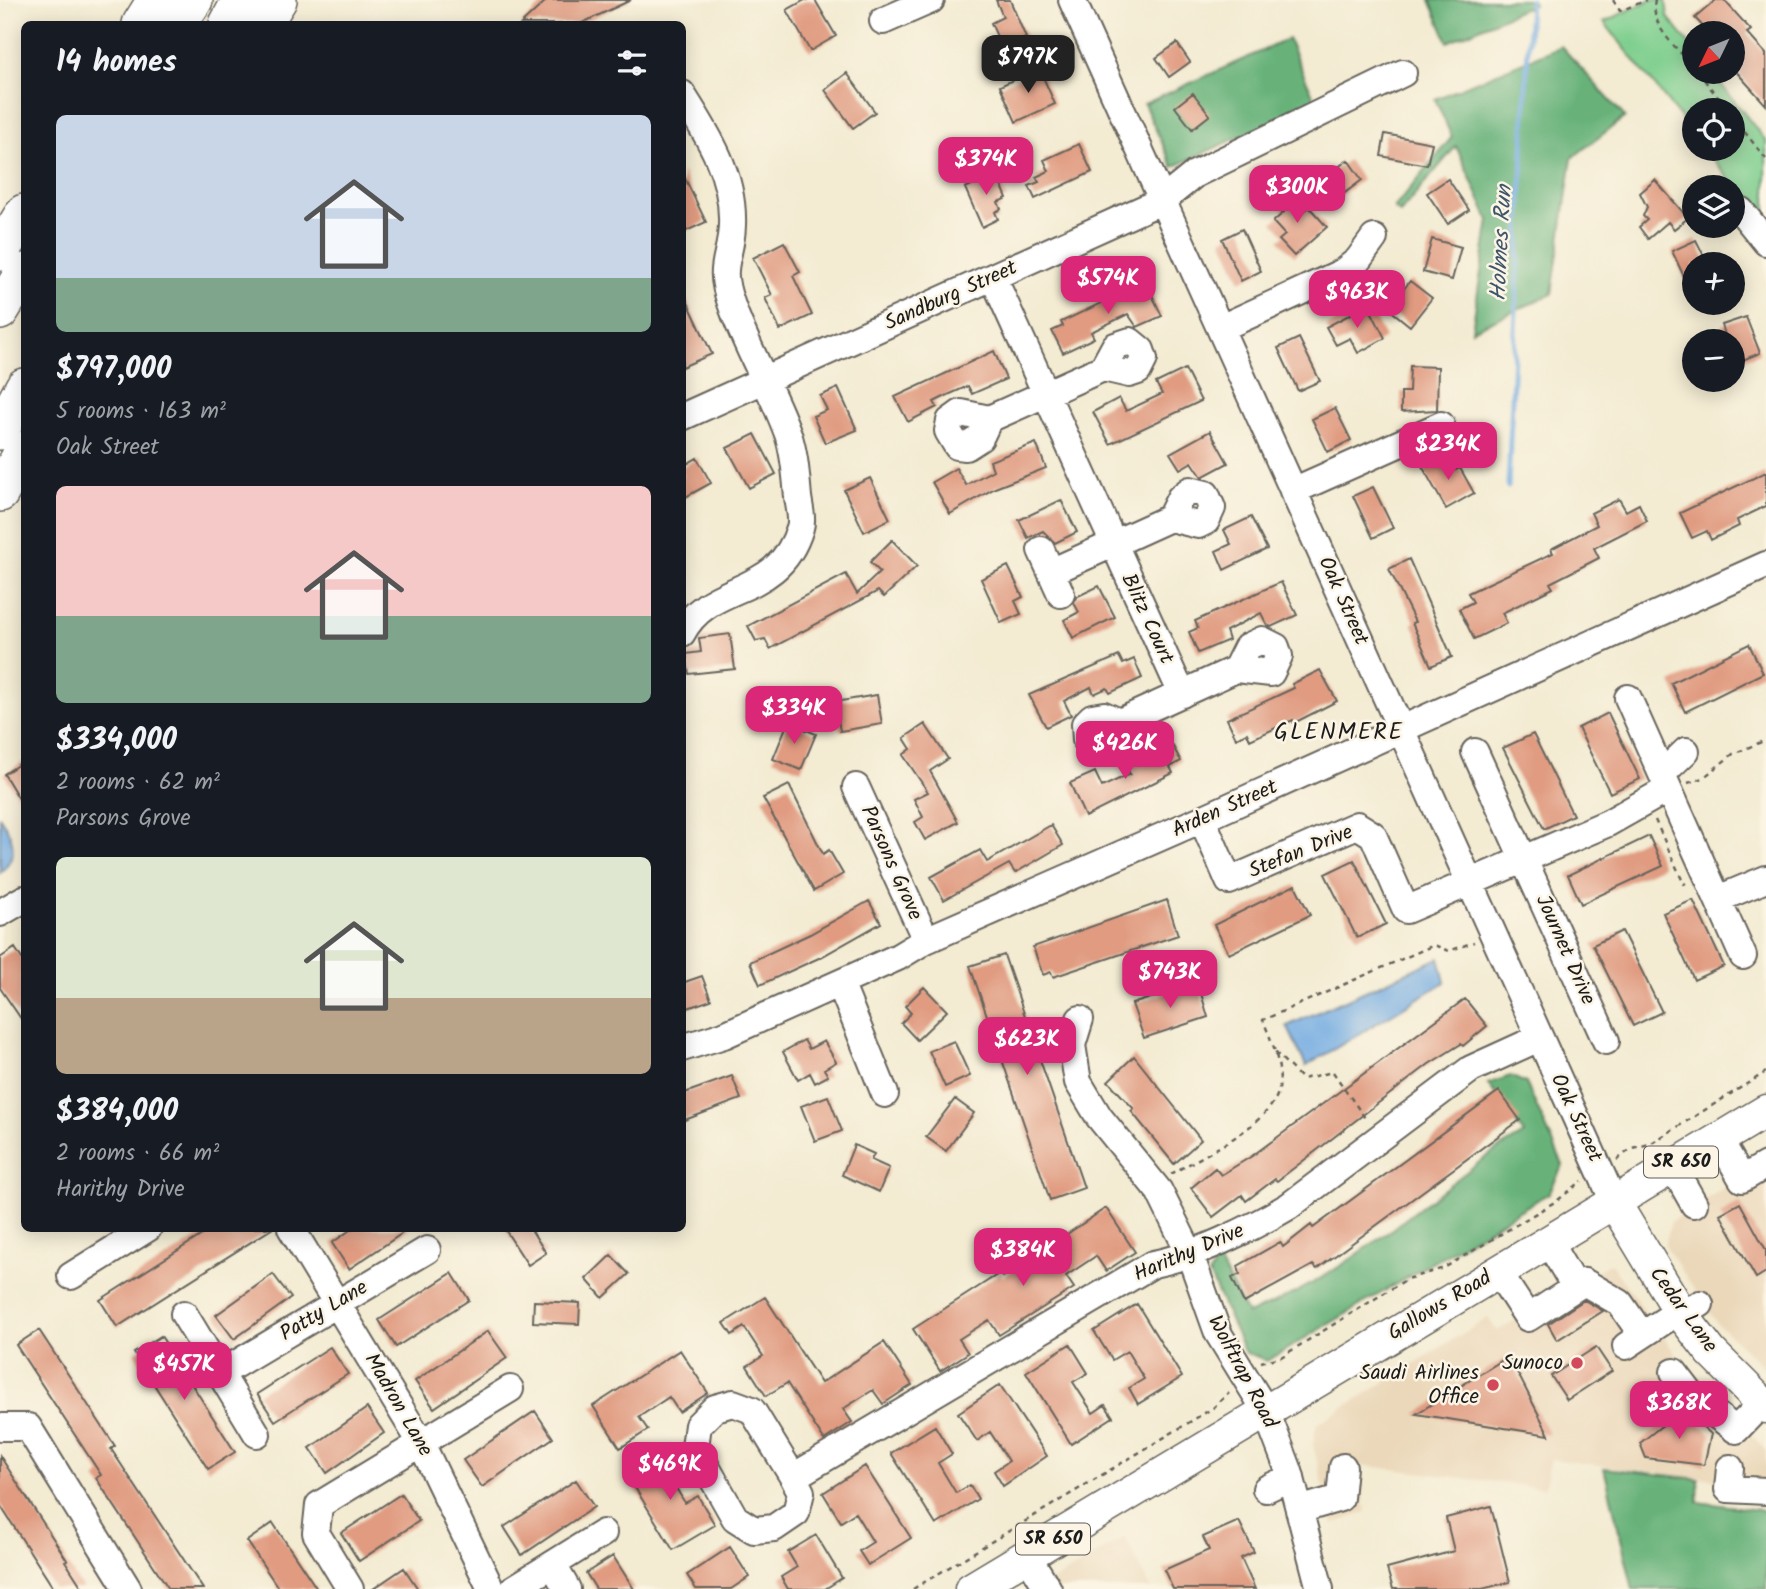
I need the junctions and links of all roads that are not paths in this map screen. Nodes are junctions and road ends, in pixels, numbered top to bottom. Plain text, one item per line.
1 (156, 0) edge
2 (194, 0) edge
3 (242, 0) edge
4 (278, 0) edge
5 (930, 0) edge
6 (1072, 0) edge
7 (143, 21) edge
8 (180, 21) edge
9 (230, 21) edge
10 (266, 21) edge
11 (883, 21) dead end
12 (1403, 73) dead end
13 (686, 100) edge
14 (1163, 200) junction
15 (1745, 216) edge
16 (21, 218) edge
17 (1374, 238) dead end
18 (1766, 242) edge
19 (0, 252) edge
20 (21, 277) edge
21 (993, 277) junction
22 (0, 311) edge
23 (1221, 328) junction
24 (1104, 368) dead end
25 (765, 380) junction
26 (21, 392) edge
27 (1045, 394) junction
28 (686, 415) edge
29 (989, 419) dead end
30 (1441, 425) dead end
31 (0, 431) edge
32 (21, 456) edge
33 (1293, 491) junction
34 (0, 494) edge
35 (1170, 518) dead end
36 (1112, 544) junction
37 (1766, 565) edge
38 (1051, 572) dead end
39 (686, 626) edge
40 (1236, 669) dead end
41 (1182, 694) junction
42 (1628, 698) dead end
43 (1124, 720) dead end
44 (1400, 730) junction
45 (1686, 751) dead end
46 (1475, 752) dead end
47 (1665, 781) junction
48 (856, 786) dead end
49 (1202, 820) junction
50 (1524, 859) junction
51 (1766, 879) edge
52 (1469, 884) junction
53 (1718, 899) junction
54 (926, 940) junction
55 (1743, 956) dead end
56 (840, 983) junction
57 (1080, 1019) dead end
58 (1539, 1038) junction
59 (1606, 1041) dead end
60 (686, 1047) edge
61 (885, 1094) dead end
62 (1766, 1111) edge
63 (1719, 1139) junction
64 (1766, 1166) edge
65 (1673, 1167) junction
66 (1614, 1202) junction
67 (1694, 1204) dead end
68 (142, 1232) edge
69 (293, 1232) edge
70 (1548, 1241) junction
71 (427, 1251) dead end
72 (1189, 1252) junction
73 (1498, 1272) junction
74 (71, 1276) dead end
75 (1575, 1287) junction
76 (337, 1303) junction
77 (1687, 1310) junction
78 (184, 1314) dead end
79 (1674, 1372) dead end
80 (221, 1373) junction
81 (510, 1389) dead end
82 (1764, 1405) edge
83 (1266, 1410) junction
84 (0, 1427) edge
85 (257, 1434) dead end
86 (420, 1441) junction
87 (1343, 1467) dead end
88 (1730, 1468) dead end
89 (793, 1477) junction
90 (1290, 1477) junction
91 (1266, 1489) dead end
92 (1766, 1491) edge
93 (1299, 1510) junction
94 (603, 1533) dead end
95 (1027, 1555) junction
96 (553, 1564) junction
97 (128, 1589) edge
98 (350, 1589) edge
99 (491, 1589) edge
100 (513, 1589) edge
101 (568, 1589) edge
102 (971, 1589) edge
103 (1048, 1589) edge
104 (1320, 1589) edge

1 - 7 highway
2 - 8 highway
3 - 9 highway
4 - 10 highway
5 - 11 street
6 - 14 street, Oak Street
12 - 14 street, Sandburg Street
13 - 25 street
14 - 21 street, Sandburg Street
14 - 23 street, Oak Street
15 - 18 street
16 - 19 highway
17 - 23 street
20 - 22 highway
21 - 25 street, Sandburg Street
21 - 27 street, Blitz Court
23 - 33 street, Oak Street
24 - 27 street
25 - 28 street, Sandburg Street
25 - 39 street
26 - 31 highway
27 - 29 street
27 - 36 street, Blitz Court
30 - 33 street
32 - 34 highway
33 - 44 street, Oak Street
35 - 36 street
36 - 38 street
36 - 41 street, Blitz Court
37 - 44 street, Arden Street
40 - 41 street
41 - 43 street
42 - 47 street
44 - 49 street, Arden Street
44 - 52 street, Oak Street
45 - 47 street
46 - 50 street, Journet Drive
47 - 50 street
47 - 53 street
48 - 54 street, Parsons Grove
49 - 52 street, Stefan Drive
49 - 54 street, Arden Street
50 - 52 street
50 - 59 street, Journet Drive
51 - 53 street
52 - 58 street, Oak Street
53 - 55 street
54 - 56 street, Arden Street
56 - 60 street, Arden Street
56 - 61 street
57 - 72 street, Wolftrap Road
58 - 66 street, Oak Street
58 - 72 street, Harithy Drive
62 - 63 main road, Gallows Road / SR 650
63 - 64 street
63 - 65 main road, Gallows Road / SR 650
65 - 66 main road, Gallows Road / SR 650
65 - 67 street
66 - 70 main road, Gallows Road / SR 650
66 - 77 main road, Cedar Lane
68 - 74 street
69 - 76 street, Madron Lane
70 - 73 main road, Gallows Road / SR 650
70 - 75 street
71 - 76 street, Patty Lane
72 - 83 street, Wolftrap Road
72 - 89 street, Harithy Drive
73 - 75 street
73 - 83 main road, Gallows Road / SR 650
75 - 77 street
76 - 80 street, Patty Lane
76 - 86 street, Madron Lane
77 - 82 main road, Cedar Lane
78 - 80 street
79 - 82 street
80 - 85 street
81 - 86 street
83 - 90 street, Wolftrap Road
83 - 95 main road, Gallows Road / SR 650
84 - 97 street
86 - 98 street
86 - 99 street, Madron Lane
87 - 93 street
88 - 92 street
89 - 89 street
90 - 91 street
90 - 93 street, Wolftrap Road
93 - 104 street, Wolftrap Road
94 - 96 street
95 - 102 main road, Gallows Road / SR 650
95 - 103 street
96 - 100 street
96 - 101 street

